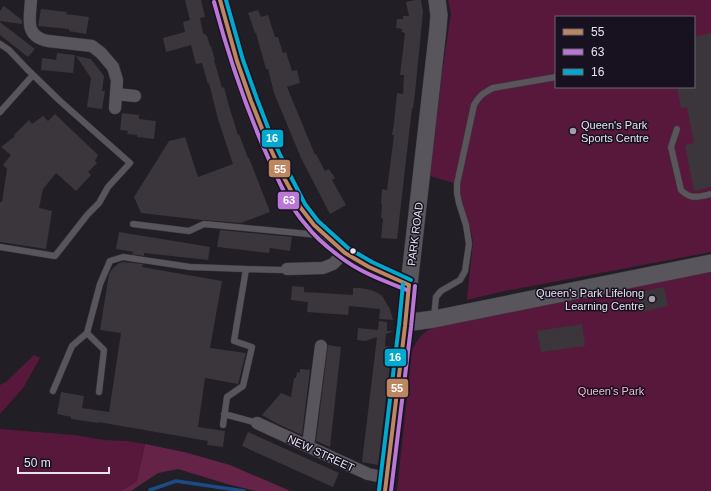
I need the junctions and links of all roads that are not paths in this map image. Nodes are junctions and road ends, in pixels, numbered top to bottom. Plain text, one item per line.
1 (31, 0) edge
2 (220, 0) edge
3 (437, 0) edge
4 (0, 44) edge
5 (33, 75) junction
6 (555, 77) edge
7 (116, 94) junction
8 (135, 96) dead end
9 (115, 108) dead end
10 (0, 112) edge
11 (677, 129) dead end
12 (711, 194) edge
13 (133, 224) dead end
14 (325, 236) junction
15 (0, 247) edge
16 (344, 253) junction
17 (711, 263) edge
18 (246, 269) junction
19 (287, 269) joint
20 (409, 284) junction
21 (434, 318) junction
22 (405, 323) junction
23 (87, 334) junction
24 (321, 346) dead end
25 (53, 391) dead end
26 (99, 392) dead end
27 (224, 414) junction
28 (257, 423) joint
29 (223, 425) dead end
30 (308, 446) junction
31 (386, 484) edge

1 - 7 street
2 - 14 street
3 - 20 street, PARK ROAD
4 - 5 lane
5 - 10 lane
5 - 15 lane
6 - 21 lane
7 - 8 street
7 - 9 street
11 - 12 lane
13 - 14 lane
14 - 16 street
16 - 19 street
16 - 20 street
17 - 21 street
18 - 19 lane
18 - 23 lane
18 - 27 lane
20 - 22 street, PARK ROAD
21 - 22 street
22 - 31 street, PARK ROAD
23 - 25 lane
23 - 26 lane
24 - 30 street
27 - 28 lane
27 - 29 lane
28 - 30 street, NEW STREET
30 - 31 street, NEW STREET

